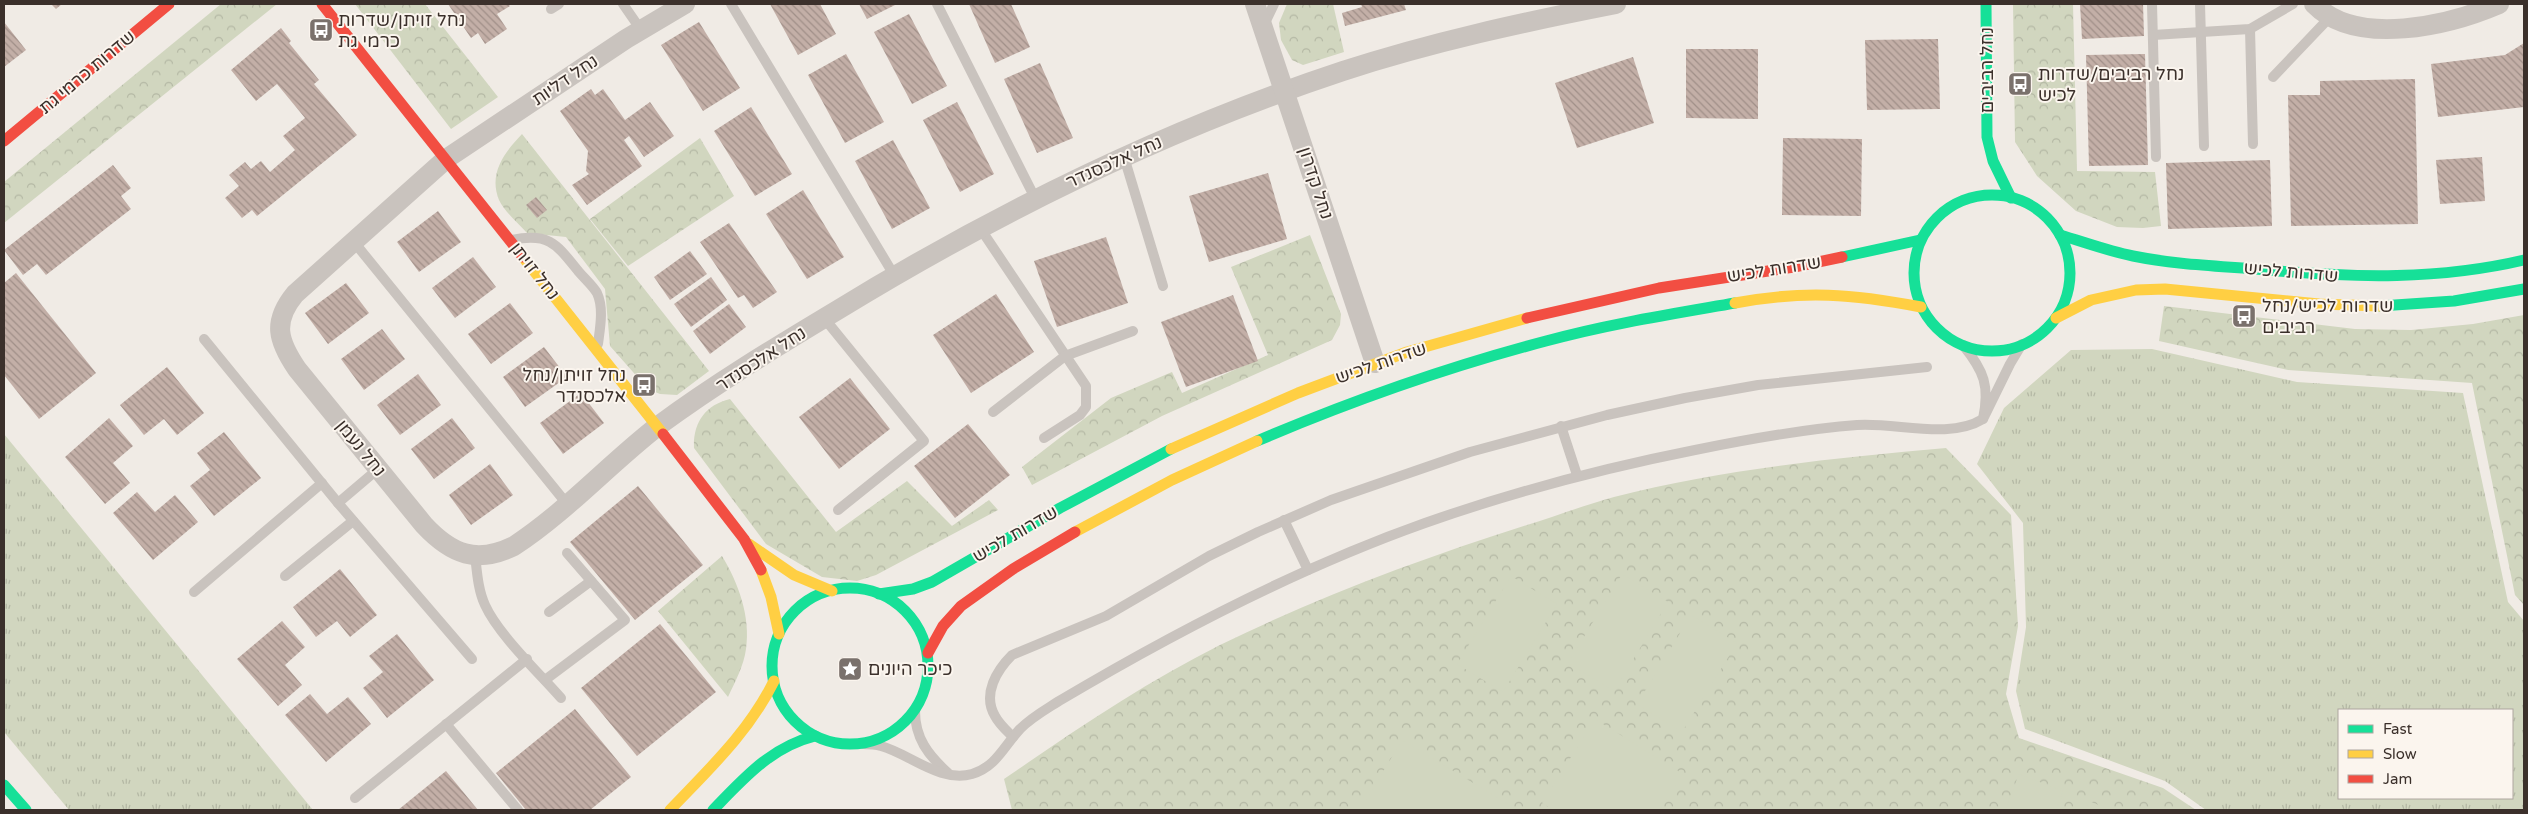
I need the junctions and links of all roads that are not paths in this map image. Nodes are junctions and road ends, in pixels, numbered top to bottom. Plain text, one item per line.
1 (169, 4) edge
2 (322, 4) edge
3 (623, 4) edge
4 (685, 4) edge
5 (731, 4) edge
6 (937, 4) edge
7 (1255, 4) edge
8 (1274, 4) edge
9 (1616, 4) edge
10 (1986, 4) edge
11 (2152, 4) edge
12 (2200, 4) edge
13 (2293, 4) edge
14 (2314, 4) edge
15 (2499, 4) edge
16 (2331, 16) junction
17 (1263, 26) junction
18 (2250, 29) junction
19 (640, 30) junction
20 (2200, 32) junction
21 (2153, 34) junction
22 (2273, 77) dead end
23 (1286, 92) junction
24 (1987, 137) junction
25 (4, 141) edge
26 (2253, 144) dead end
27 (2204, 146) dead end
28 (1124, 157) junction
29 (2156, 157) dead end
30 (446, 159) junction
31 (1980, 165) dead end
32 (1972, 185) dead end
33 (1035, 198) junction
34 (2011, 198) junction
35 (1964, 200) junction
36 (980, 228) junction
37 (2060, 235) junction
38 (510, 240) junction
39 (1920, 240) junction
40 (354, 242) junction
41 (2524, 260) edge
42 (894, 275) junction
43 (1163, 286) dead end
44 (2524, 289) edge
45 (1921, 307) junction
46 (824, 318) junction
47 (2056, 318) junction
48 (1133, 331) dead end
49 (204, 339) dead end
50 (2022, 344) junction
51 (1963, 345) junction
52 (597, 350) junction
53 (1065, 356) junction
54 (1375, 363) junction
55 (1927, 367) dead end
56 (993, 412) dead end
57 (1982, 419) junction
58 (658, 426) junction
59 (1561, 426) junction
60 (1044, 438) dead end
61 (378, 469) junction
62 (1577, 476) junction
63 (322, 483) junction
64 (338, 503) junction
65 (567, 504) junction
66 (838, 510) dead end
67 (1284, 520) junction
68 (353, 521) junction
69 (744, 539) junction
70 (567, 552) dead end
71 (475, 556) junction
72 (1308, 570) junction
73 (285, 576) dead end
74 (591, 581) junction
75 (832, 590) junction
76 (194, 592) dead end
77 (879, 594) junction
78 (549, 612) dead end
79 (779, 634) junction
80 (928, 652) junction
81 (472, 659) dead end
82 (527, 659) junction
83 (545, 680) junction
84 (774, 682) junction
85 (561, 698) dead end
86 (915, 711) junction
87 (446, 724) junction
88 (815, 736) junction
89 (1013, 737) junction
90 (863, 744) junction
91 (951, 775) junction
92 (4, 785) edge
93 (354, 798) dead end
94 (26, 810) edge
95 (518, 810) edge
96 (670, 810) edge
97 (713, 810) edge

1 - 25 main road, שדרות כרמי גת
2 - 30 main road, נחל זויתן
3 - 19 lane
4 - 19 street, נחל דליות
5 - 42 lane
6 - 33 lane
7 - 17 street, נחל קדרון
8 - 17 lane
9 - 23 street, נחל אלכסנדר
10 - 24 main road, נחל רביבים
11 - 21 lane
12 - 20 lane
13 - 18 lane
14 - 16 street
15 - 16 street
16 - 22 lane
17 - 23 street, נחל קדרון
18 - 20 lane
18 - 26 lane
19 - 30 street, נחל דליות
20 - 21 lane
20 - 27 lane
21 - 29 lane
23 - 28 street, נחל אלכסנדר
23 - 54 street, נחל קדרון
24 - 31 main road, נחל רביבים
24 - 34 main road, נחל רביבים
28 - 33 street, נחל אלכסנדר
28 - 43 lane
30 - 38 main road, נחל זויתן
30 - 40 street, נחל נעמן
32 - 35 main road
33 - 36 street, נחל אלכסנדר
34 - 35 main road
34 - 37 main road
35 - 39 main road
36 - 42 street, נחל אלכסנדר
36 - 53 lane
37 - 41 main road, שדרות לכיש
37 - 47 main road
38 - 52 main road, נחל זויתן
38 - 52 lane
39 - 45 main road
39 - 54 main road, שדרות לכיש
40 - 61 street, נחל נעמן
40 - 65 lane
42 - 46 street, נחל אלכסנדר
44 - 47 main road, שדרות לכיש
45 - 51 main road
45 - 80 main road, שדרות לכיש
46 - 58 street, נחל אלכסנדר
46 - 66 lane
47 - 50 main road
48 - 53 lane
49 - 63 lane
50 - 51 main road
50 - 57 lane
51 - 57 lane
52 - 58 main road, נחל זויתן
53 - 56 lane
53 - 60 lane
54 - 77 main road, שדרות לכיש
55 - 59 lane
57 - 62 lane
58 - 65 street, נחל נעמן
58 - 69 main road, נחל זויתן
59 - 62 lane
59 - 67 lane
61 - 64 lane
61 - 71 street, נחל נעמן
62 - 72 lane
63 - 64 lane
63 - 76 lane
64 - 68 lane
65 - 71 street, נחל נעמן
67 - 72 lane
67 - 89 lane
68 - 73 lane
68 - 81 lane
69 - 75 main road, נחל זויתן
69 - 79 main road, נחל זויתן
70 - 74 lane
71 - 82 lane
72 - 89 lane
74 - 78 lane
74 - 83 lane
75 - 77 main road
75 - 79 main road
77 - 80 main road
79 - 84 main road
80 - 86 main road
82 - 83 lane
82 - 87 lane
83 - 85 lane
84 - 88 main road
84 - 96 main road
86 - 90 main road
86 - 91 lane
87 - 93 lane
87 - 95 lane
88 - 90 main road
88 - 97 main road
89 - 91 lane
90 - 91 lane
92 - 94 main road

